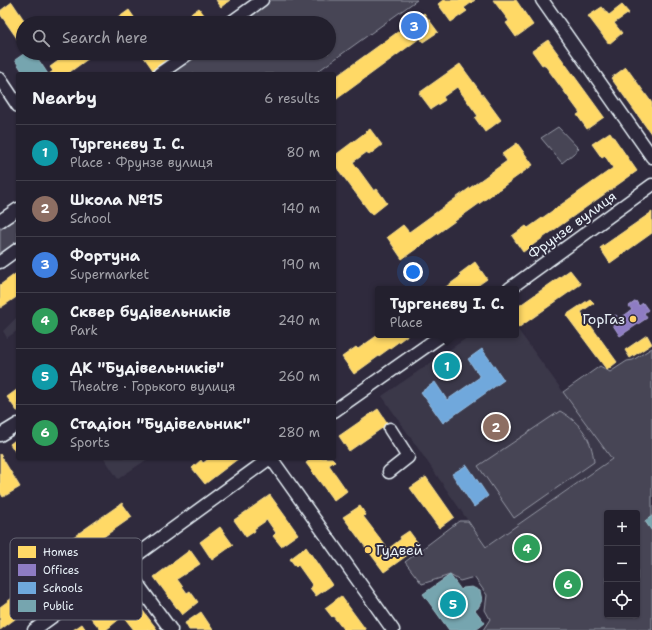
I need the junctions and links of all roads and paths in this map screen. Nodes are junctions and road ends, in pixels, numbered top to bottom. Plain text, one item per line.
1 (262, 0) edge
2 (542, 0) edge
3 (240, 16) edge
4 (178, 60) edge
5 (162, 72) edge
6 (0, 79) edge
7 (16, 103) edge
8 (652, 157) edge
9 (652, 185) edge
10 (16, 210) edge
11 (0, 221) edge
12 (16, 250) edge
13 (0, 262) edge
14 (512, 286) edge
15 (438, 338) edge
16 (336, 410) edge
17 (16, 425) edge
18 (390, 430) dead end
19 (0, 435) edge
20 (267, 460) edge
21 (271, 460) edge
22 (389, 472) dead end
23 (142, 550) edge
24 (142, 590) edge
25 (47, 620) edge
26 (34, 630) edge
27 (171, 630) edge
28 (393, 630) edge

1 - 3 street
2 - 8 street
4 - 5 street
6 - 7 street
9 - 14 street, Фрунзе вулиця
10 - 11 street
12 - 13 street
15 - 16 street
17 - 19 street
18 - 22 street
20 - 23 street
21 - 28 street
24 - 27 street
25 - 26 street

